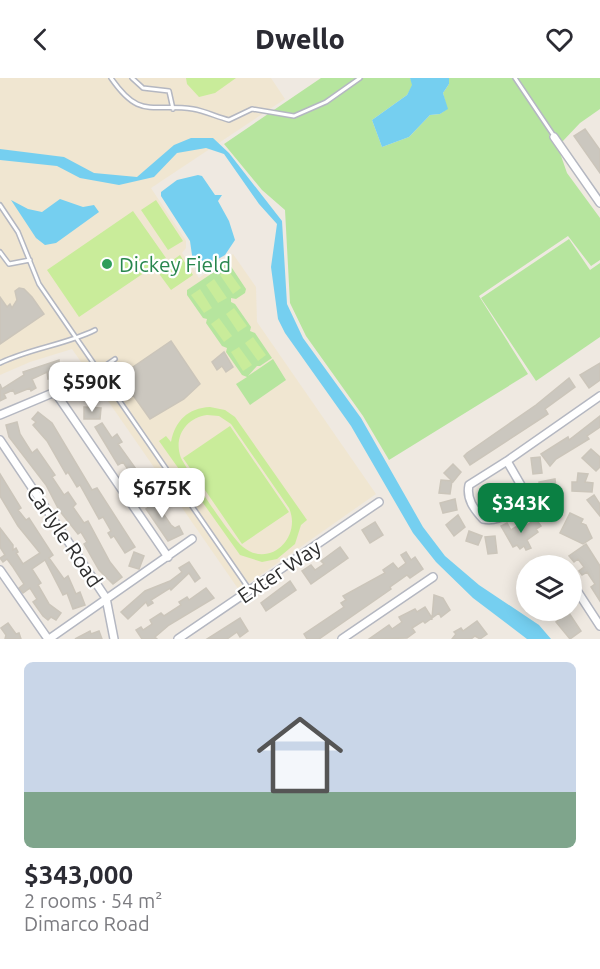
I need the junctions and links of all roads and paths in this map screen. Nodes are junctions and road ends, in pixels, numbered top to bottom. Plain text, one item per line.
1 (111, 78) edge
2 (132, 78) edge
3 (360, 78) edge
4 (515, 78) edge
5 (173, 109) junction
6 (554, 137) joint
7 (600, 203) edge
8 (0, 205) edge
9 (0, 252) edge
10 (30, 260) junction
11 (95, 330) dead end
12 (78, 339) junction
13 (115, 359) dead end
14 (0, 363) edge
15 (99, 370) junction
16 (85, 389) dead end
17 (55, 392) junction
18 (600, 396) edge
19 (0, 415) edge
20 (0, 440) edge
21 (507, 461) junction
22 (151, 481) dead end
23 (126, 496) junction
24 (379, 502) dead end
25 (192, 539) dead end
26 (168, 557) junction
27 (0, 570) edge
28 (433, 577) dead end
29 (250, 590) junction
30 (106, 598) junction
31 (582, 599) edge
32 (600, 626) edge
33 (49, 639) edge
34 (114, 639) edge
35 (178, 639) edge
36 (342, 639) edge

1 - 5 lane
2 - 5 lane
3 - 5 lane
4 - 6 lane
6 - 7 street
8 - 10 lane
9 - 10 lane
10 - 12 lane
11 - 12 lane
12 - 14 lane
12 - 15 lane
13 - 15 lane
15 - 29 lane
16 - 17 street
17 - 19 street
17 - 23 street
18 - 21 street
20 - 30 street, Carlyle Road
21 - 21 street
22 - 23 street
23 - 26 street
24 - 29 street, Exter Way
25 - 26 street
26 - 30 street
27 - 33 street
28 - 36 street
29 - 35 street, Exter Way
30 - 33 street
30 - 34 street, Carlyle Road
31 - 32 street

